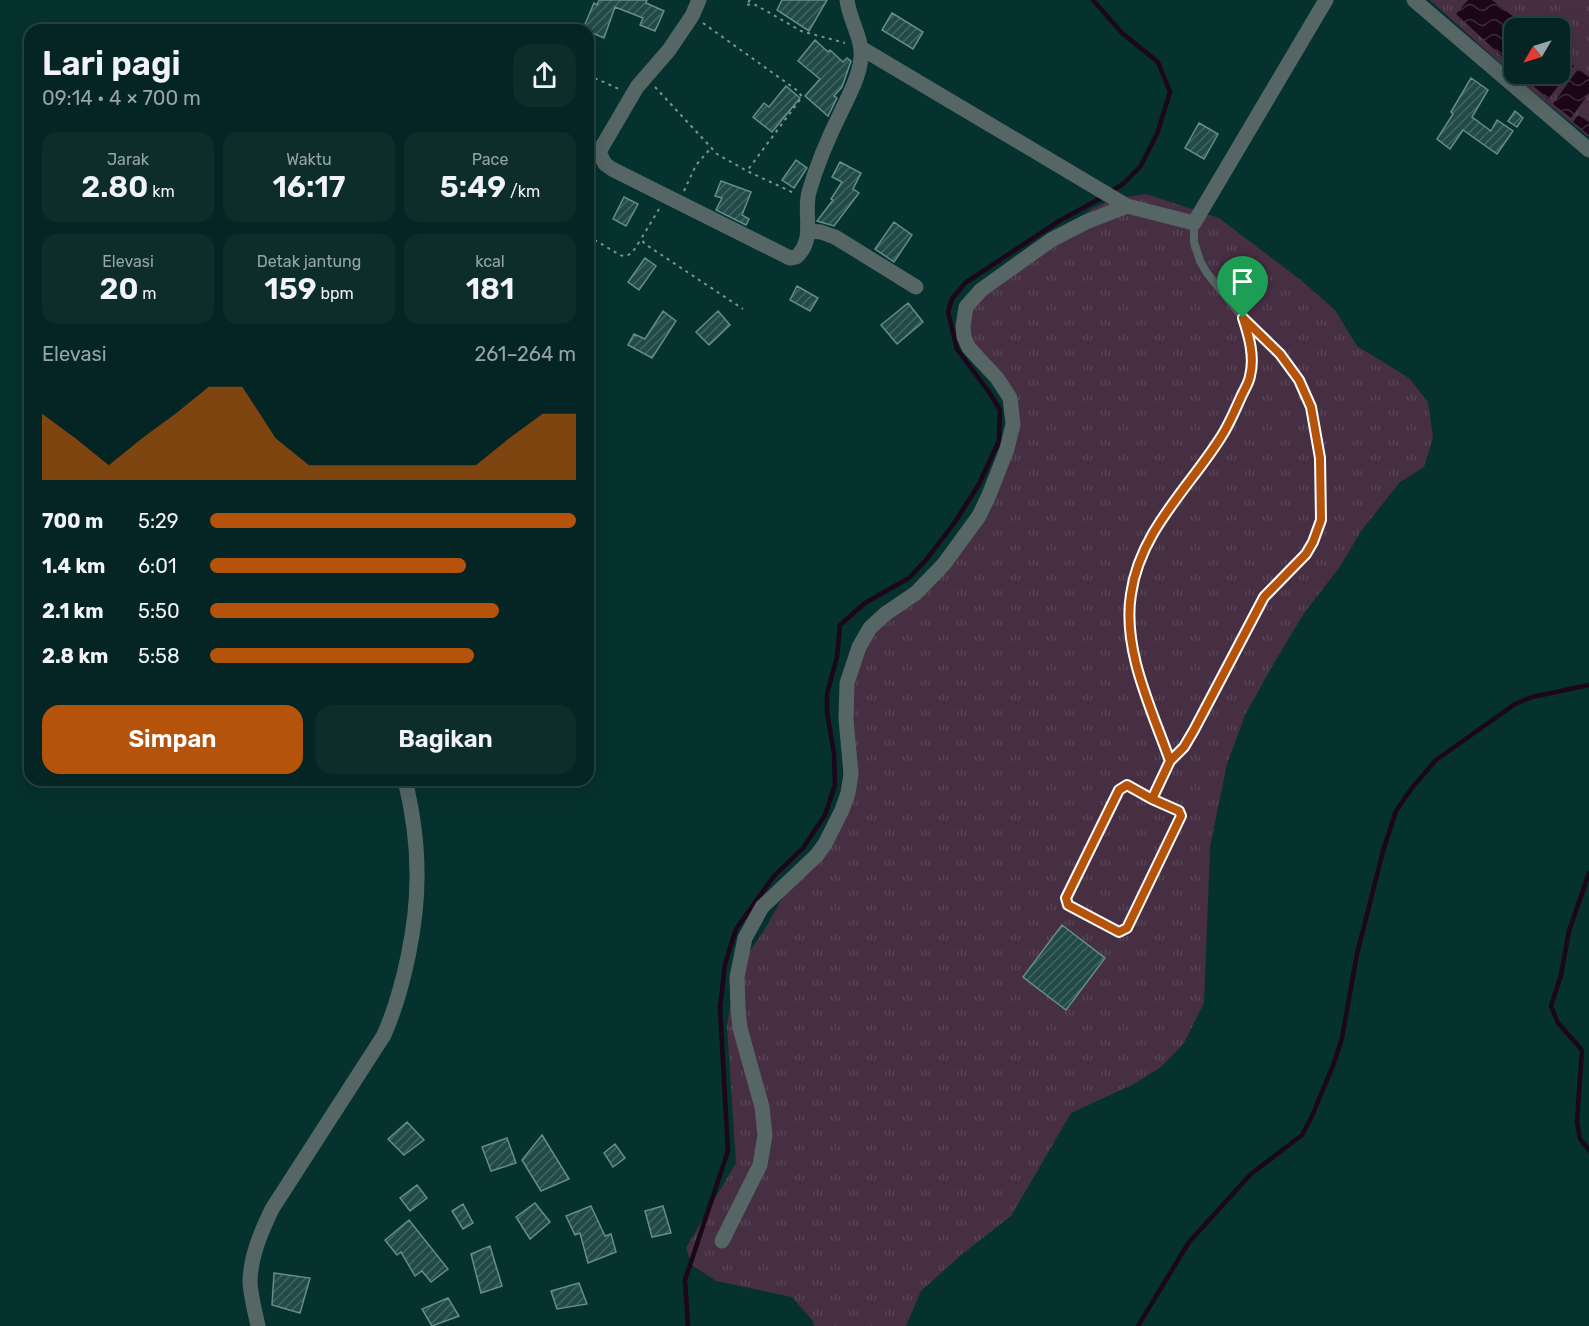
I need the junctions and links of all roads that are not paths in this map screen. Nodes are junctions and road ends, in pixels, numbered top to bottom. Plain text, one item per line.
1 (699, 0) edge
2 (847, 0) edge
3 (1326, 0) edge
4 (1414, 0) edge
5 (861, 48) junction
6 (594, 148) edge
7 (594, 150) edge
8 (1589, 150) edge
9 (1116, 200) junction
10 (1194, 224) junction
11 (809, 231) junction
12 (916, 287) dead end
13 (1243, 318) junction
14 (1170, 761) junction
15 (406, 786) edge
16 (1152, 799) junction
17 (722, 1241) dead end
18 (258, 1326) edge

1 - 6 street
2 - 5 street
3 - 10 street
4 - 8 street
5 - 9 street
5 - 11 street
7 - 11 street
9 - 10 street
9 - 17 street
10 - 13 lane
11 - 12 street
13 - 14 lane
13 - 14 lane
14 - 16 lane
15 - 18 street
16 - 16 lane

